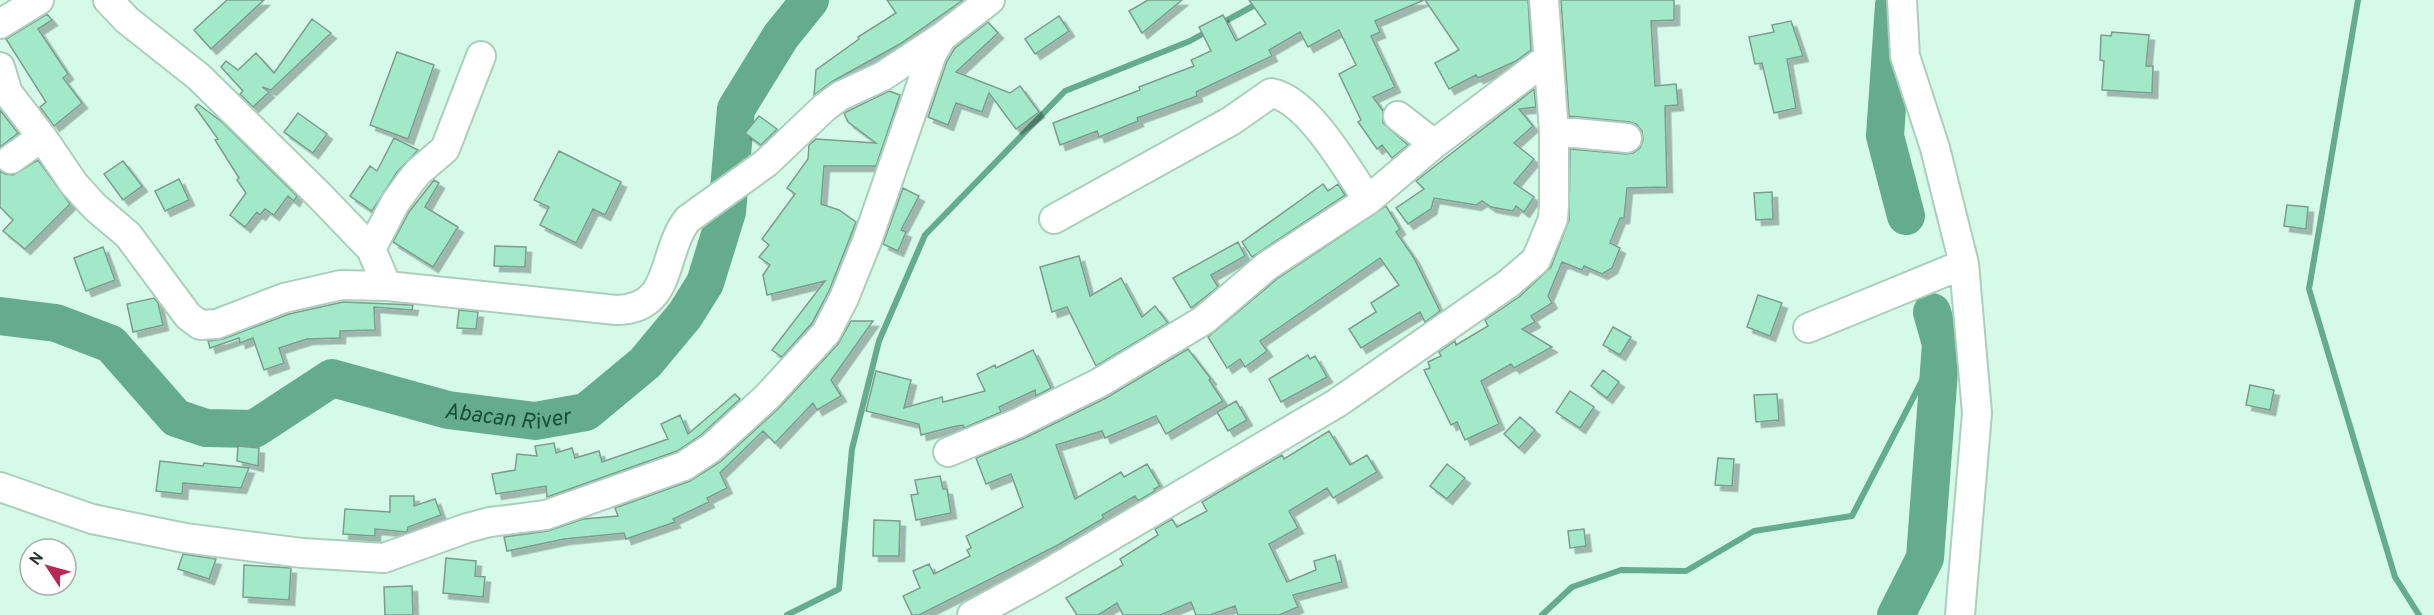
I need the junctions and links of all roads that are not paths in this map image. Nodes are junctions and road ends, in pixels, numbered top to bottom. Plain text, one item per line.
1 (39, 0) edge
2 (108, 0) edge
3 (990, 0) edge
4 (1544, 0) edge
5 (1902, 0) edge
6 (0, 24) edge
7 (942, 38) junction
8 (481, 56) dead end
9 (1548, 58) junction
10 (3, 87) edge
11 (1398, 116) dead end
12 (1554, 132) junction
13 (42, 137) junction
14 (1627, 138) dead end
15 (1434, 144) junction
16 (11, 159) dead end
17 (1368, 200) junction
18 (1054, 219) dead end
19 (371, 249) junction
20 (1964, 264) junction
21 (387, 286) junction
22 (1808, 328) dead end
23 (948, 452) dead end
24 (0, 487) edge
25 (972, 615) edge
26 (1960, 615) edge

1 - 6 street
2 - 19 street
3 - 7 street
4 - 9 street
5 - 20 street
7 - 21 street
7 - 24 street
8 - 19 street
9 - 12 street
9 - 15 street
10 - 13 street
11 - 15 street
12 - 14 street
12 - 25 street
13 - 16 street
13 - 21 street
15 - 17 street
17 - 18 street
17 - 23 street
19 - 21 street
20 - 22 street
20 - 26 street

